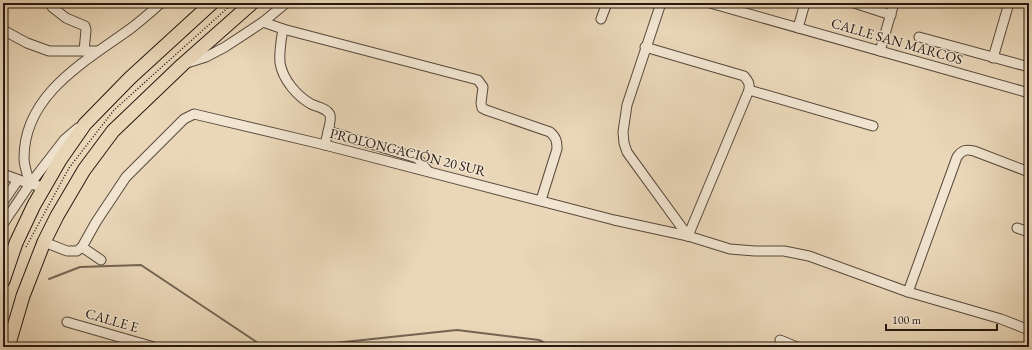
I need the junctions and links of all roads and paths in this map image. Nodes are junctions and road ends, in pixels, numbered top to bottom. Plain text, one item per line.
1 (52, 3) edge
2 (161, 3) edge
3 (212, 3) edge
4 (252, 3) edge
5 (286, 3) edge
6 (607, 3) edge
7 (661, 3) edge
8 (714, 3) edge
9 (805, 3) edge
10 (854, 3) edge
11 (894, 3) edge
12 (1009, 3) edge
13 (890, 15) junction
14 (601, 19) dead end
15 (263, 22) junction
16 (798, 28) junction
17 (283, 29) junction
18 (3, 30) edge
19 (13, 35) junction
20 (3, 37) edge
21 (919, 37) dead end
22 (645, 47) junction
23 (84, 51) junction
24 (97, 51) junction
25 (880, 51) junction
26 (993, 58) junction
27 (182, 65) junction
28 (1029, 67) edge
29 (749, 90) junction
30 (1029, 93) edge
31 (85, 124) junction
32 (873, 126) dead end
33 (328, 131) junction
34 (325, 145) junction
35 (428, 172) junction
36 (1029, 172) edge
37 (3, 174) edge
38 (18, 180) junction
39 (30, 184) junction
40 (44, 187) junction
41 (541, 200) junction
42 (3, 202) edge
43 (3, 224) edge
44 (1017, 228) dead end
45 (1029, 232) edge
46 (688, 236) junction
47 (44, 242) junction
48 (82, 247) junction
49 (101, 260) dead end
50 (4, 276) edge
51 (908, 292) junction
52 (67, 322) dead end
53 (1029, 330) edge
54 (780, 340) dead end
55 (8, 347) edge
56 (151, 347) edge
57 (797, 347) edge

1 - 23 street
2 - 24 street
3 - 31 highway
4 - 27 highway
5 - 15 street
6 - 14 street
7 - 22 street
8 - 16 street, CALLE SAN MARCOS
9 - 16 street
10 - 13 street
11 - 13 street
12 - 26 street
13 - 25 street
15 - 17 street
15 - 27 street
16 - 25 street, CALLE SAN MARCOS
17 - 33 street
17 - 41 street
18 - 19 street
19 - 20 street
19 - 23 street
21 - 26 street
22 - 29 street
22 - 46 street
23 - 24 street
24 - 39 street
25 - 30 street, CALLE SAN MARCOS
26 - 28 street
27 - 47 highway
29 - 32 street
29 - 46 street
31 - 39 street
31 - 40 highway
33 - 34 street
33 - 35 street
34 - 35 street, PROLONGACIÓN 20 SUR
34 - 48 street, PROLONGACIÓN 20 SUR
35 - 41 street, PROLONGACIÓN 20 SUR
36 - 51 street
37 - 38 street
38 - 39 street
38 - 42 street
39 - 40 street
39 - 43 street
40 - 50 highway
41 - 46 street, PROLONGACIÓN 20 SUR
44 - 45 street
46 - 51 street, PROLONGACIÓN 20 SUR
47 - 48 street
47 - 55 highway
48 - 49 street
51 - 53 street, PROLONGACIÓN 20 SUR
52 - 56 street, CALLE E
54 - 57 street

